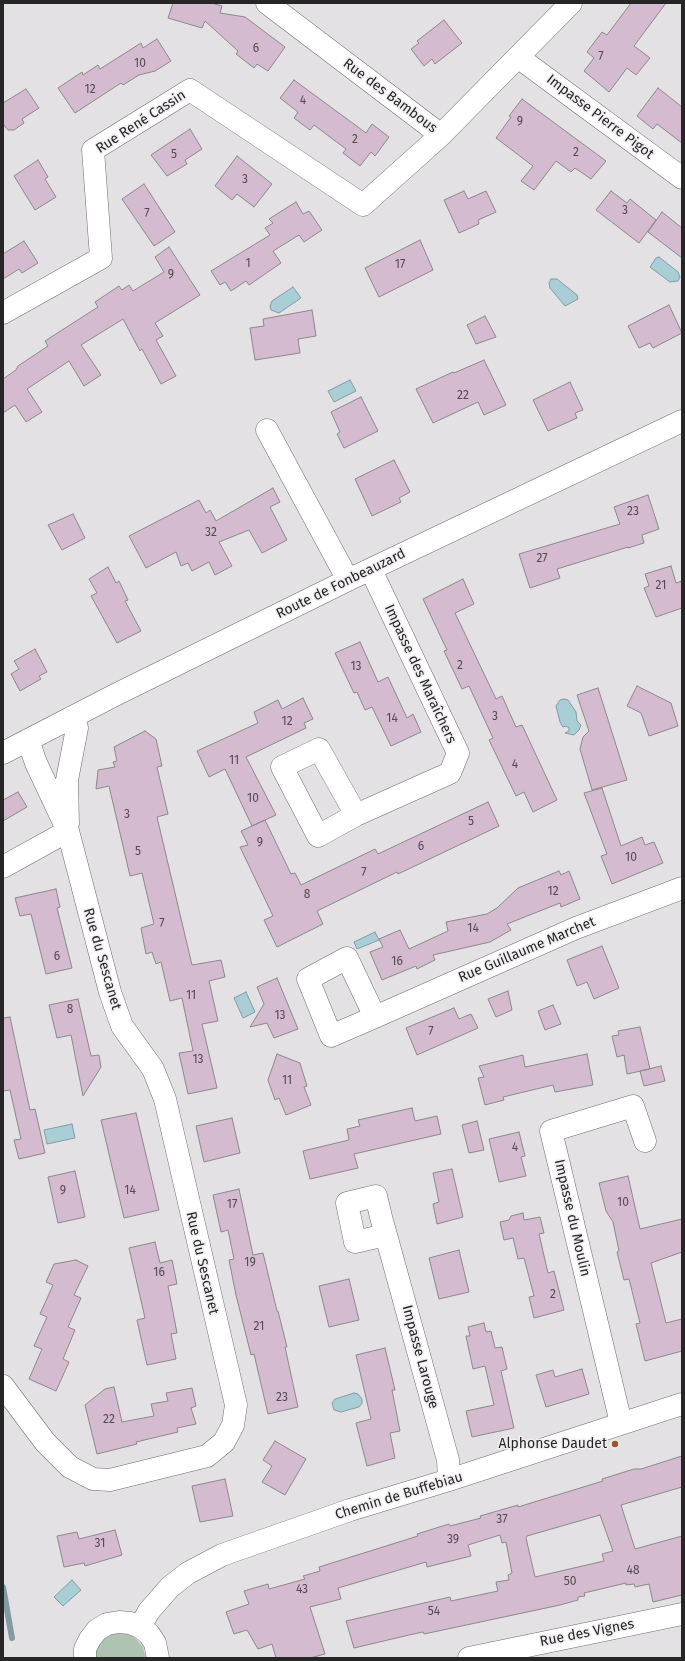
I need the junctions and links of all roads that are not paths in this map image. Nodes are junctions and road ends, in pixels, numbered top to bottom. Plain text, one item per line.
1 (267, 3) edge
2 (571, 3) edge
3 (520, 55) junction
4 (441, 135) junction
5 (682, 178) edge
6 (3, 313) edge
7 (682, 421) edge
8 (267, 430) dead end
9 (371, 570) junction
10 (348, 580) junction
11 (72, 717) junction
12 (28, 740) junction
13 (3, 753) edge
14 (356, 815) dead end
15 (68, 832) junction
16 (3, 868) edge
17 (682, 888) edge
18 (375, 1017) dead end
19 (645, 1140) dead end
20 (386, 1235) dead end
21 (3, 1386) edge
22 (682, 1404) edge
23 (621, 1423) junction
24 (450, 1480) junction
25 (682, 1614) edge
26 (140, 1627) junction
27 (85, 1658) edge
28 (158, 1658) edge
29 (469, 1658) edge

1 - 4 street, Rue des Bambous
2 - 3 street, Rue des Bambous
3 - 4 street, Rue des Bambous
3 - 5 street, Impasse Pierre Pigot
4 - 6 street, Rue René Cassin
7 - 9 street, Route de Fonbeauzard
8 - 10 street
9 - 10 street, Route de Fonbeauzard
9 - 14 street, Impasse des Maraîchers
10 - 11 street, Route de Fonbeauzard
11 - 12 street, Route de Fonbeauzard
11 - 15 street, Rue du Sescanet
12 - 13 street, Route de Fonbeauzard
12 - 15 street, Rue du Sescanet
15 - 16 street
15 - 21 street, Rue du Sescanet
17 - 18 street, Rue Guillaume Marchet
19 - 23 street, Impasse du Moulin
20 - 24 street, Impasse Larouge
22 - 23 street, Chemin de Buffebiau
23 - 24 street, Chemin de Buffebiau
24 - 26 street, Chemin de Buffebiau
25 - 29 street, Rue des Vignes
26 - 27 street
26 - 28 street

